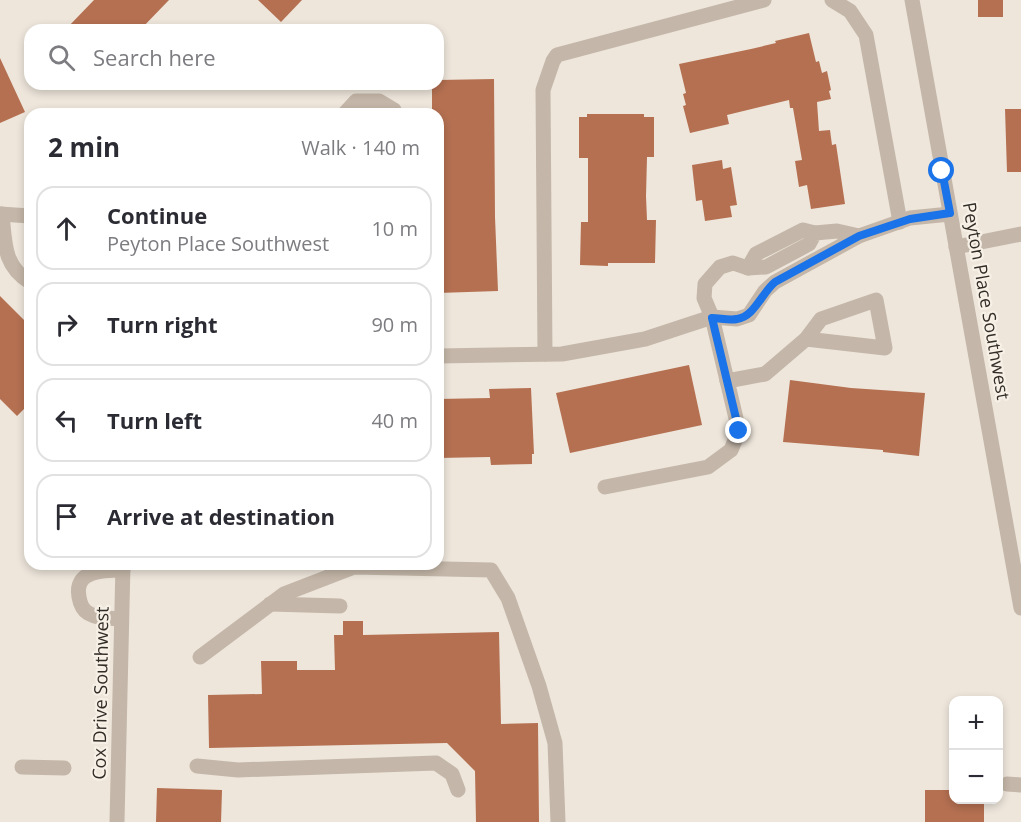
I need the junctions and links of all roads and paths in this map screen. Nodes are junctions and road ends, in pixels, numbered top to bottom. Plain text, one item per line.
1 (764, 0) edge
2 (832, 0) edge
3 (912, 0) edge
4 (350, 108) edge
5 (391, 108) edge
6 (950, 213) junction
7 (1, 214) edge
8 (24, 216) edge
9 (900, 222) junction
10 (1021, 234) edge
11 (859, 236) junction
12 (792, 245) junction
13 (956, 247) junction
14 (766, 267) junction
15 (802, 267) junction
16 (748, 268) junction
17 (24, 278) edge
18 (775, 282) junction
19 (712, 318) junction
20 (806, 339) junction
21 (545, 354) junction
22 (444, 356) edge
23 (727, 381) junction
24 (605, 487) dead end
25 (444, 569) edge
26 (104, 570) edge
27 (123, 570) edge
28 (346, 570) edge
29 (270, 604) junction
30 (340, 606) dead end
31 (1021, 608) edge
32 (121, 619) junction
33 (200, 657) dead end
34 (197, 766) dead end
35 (22, 767) dead end
36 (64, 768) dead end
37 (458, 790) dead end
38 (117, 822) edge
39 (558, 822) edge

1 - 21 street
2 - 9 street
3 - 6 street, Peyton Place Southwest
4 - 5 street
6 - 9 street
6 - 13 street, Peyton Place Southwest
7 - 8 street
7 - 17 street
9 - 11 street
10 - 13 street
11 - 12 street
11 - 15 street
12 - 14 street
12 - 15 street
12 - 16 street
13 - 31 street, Peyton Place Southwest
14 - 16 street
14 - 18 street
15 - 18 street
16 - 19 street
18 - 19 street
19 - 21 street
19 - 23 street
20 - 20 street
20 - 23 street
21 - 22 street
23 - 24 street
25 - 39 street
26 - 32 street
27 - 32 street, Cox Drive Southwest
28 - 29 street
29 - 30 street
29 - 33 street
32 - 38 street, Cox Drive Southwest
34 - 37 street
35 - 36 street

